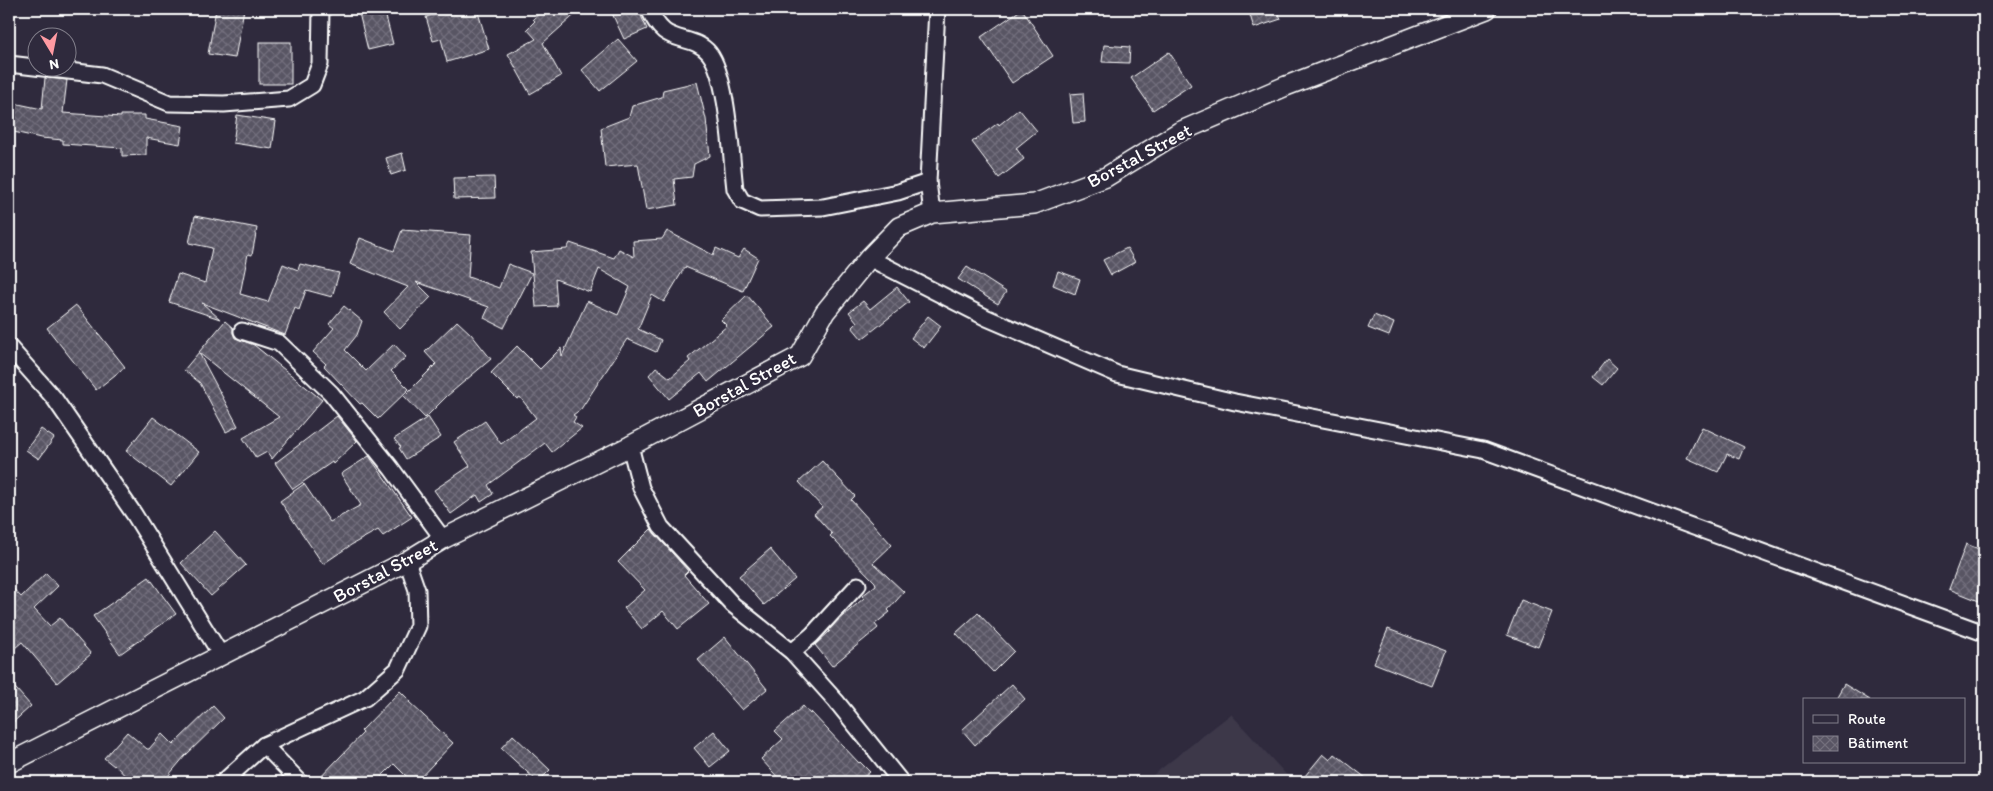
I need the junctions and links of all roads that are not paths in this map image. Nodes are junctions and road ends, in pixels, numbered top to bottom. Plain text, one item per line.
1 (321, 9) edge
2 (649, 9) edge
3 (937, 9) edge
4 (1487, 9) edge
5 (9, 64) edge
6 (928, 182) junction
7 (932, 213) junction
8 (868, 258) junction
9 (242, 331) dead end
10 (9, 347) edge
11 (630, 446) junction
12 (443, 539) junction
13 (407, 561) junction
14 (858, 585) dead end
15 (1984, 633) edge
16 (792, 652) junction
17 (221, 655) junction
18 (264, 746) junction
19 (9, 762) edge
20 (223, 782) edge
21 (300, 782) edge
22 (901, 782) edge

1 - 5 street
2 - 6 street
3 - 6 street
4 - 7 street, Borstal Street
6 - 7 street
7 - 8 street, Borstal Street
8 - 11 street, Borstal Street
8 - 15 street
9 - 12 street
10 - 17 street
11 - 12 street, Borstal Street
11 - 16 street
12 - 13 street, Borstal Street
13 - 17 street, Borstal Street
13 - 18 street
14 - 16 street
16 - 22 street
17 - 19 street, Borstal Street
18 - 20 street
18 - 21 street

